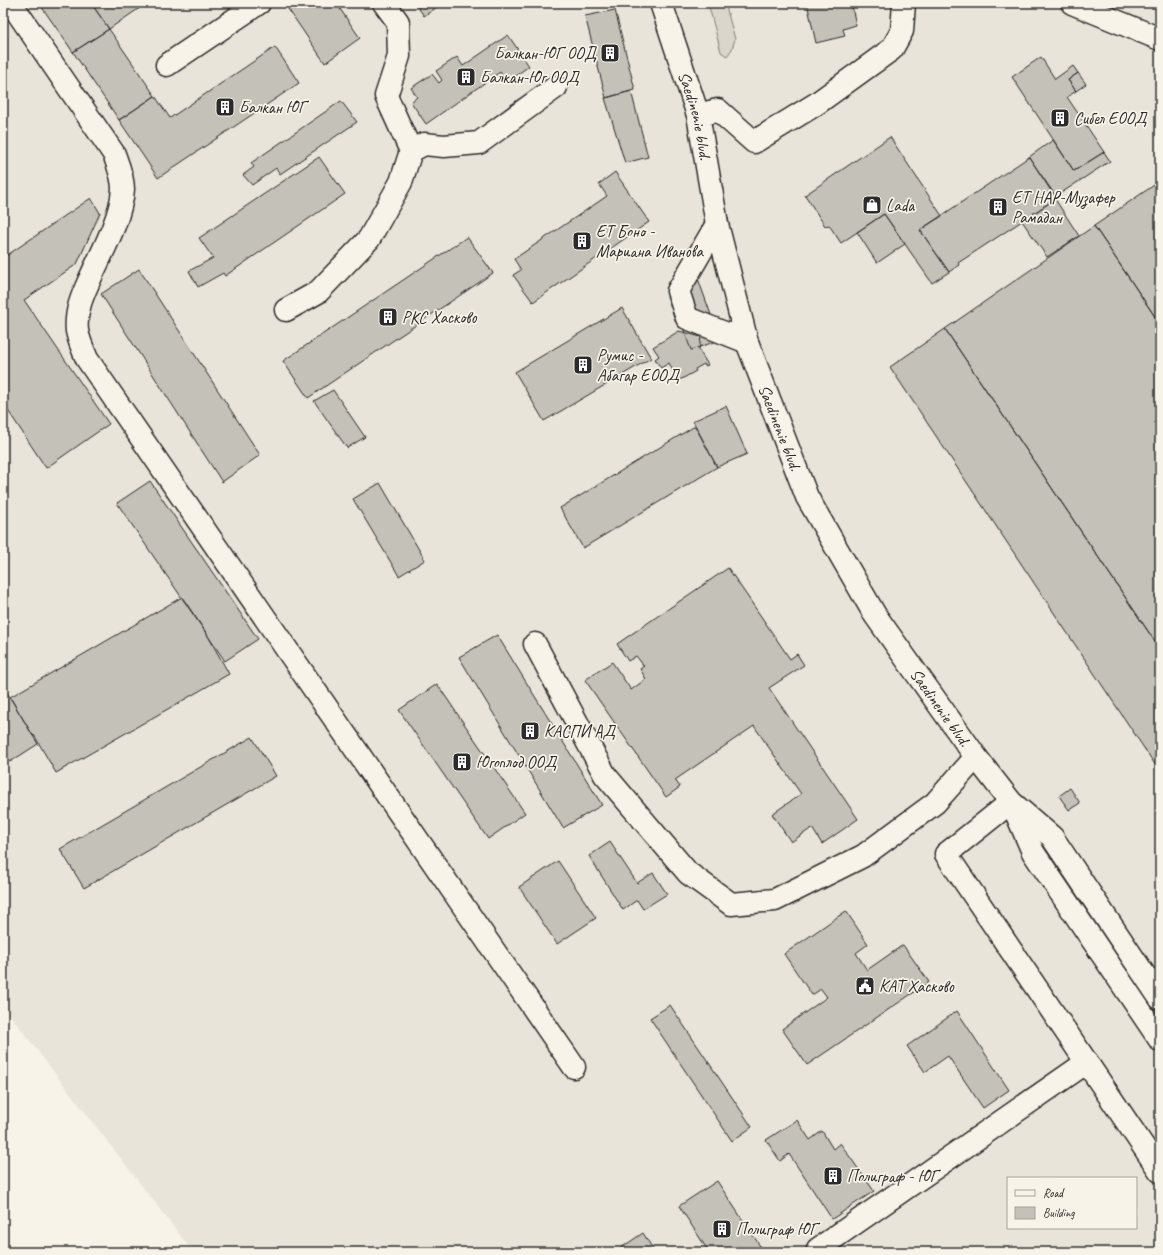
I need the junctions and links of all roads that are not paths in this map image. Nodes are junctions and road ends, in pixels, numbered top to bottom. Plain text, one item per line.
1 (11, 3) edge
2 (259, 3) edge
3 (384, 3) edge
4 (661, 3) edge
5 (904, 3) edge
6 (1072, 3) edge
7 (1160, 39) edge
8 (167, 65) dead end
9 (556, 88) dead end
10 (698, 115) junction
11 (411, 151) junction
12 (717, 224) junction
13 (286, 310) dead end
14 (747, 342) junction
15 (535, 644) dead end
16 (976, 757) junction
17 (1011, 802) junction
18 (1160, 998) edge
19 (1160, 1040) edge
20 (1087, 1062) junction
21 (574, 1067) dead end
22 (1160, 1171) edge
23 (818, 1249) dead end

1 - 21 main road
2 - 8 main road
3 - 11 main road
4 - 10 main road, Saedinenie blvd.
5 - 10 main road
6 - 7 main road
9 - 11 main road
10 - 12 main road, Saedinenie blvd.
11 - 13 main road
12 - 14 main road, Saedinenie blvd.
12 - 14 main road
14 - 16 main road, Saedinenie blvd.
15 - 16 main road
16 - 17 main road, Saedinenie blvd.
17 - 18 main road, Saedinenie blvd.
17 - 19 main road, Saedinenie blvd.
17 - 20 main road
20 - 22 main road
20 - 23 main road

